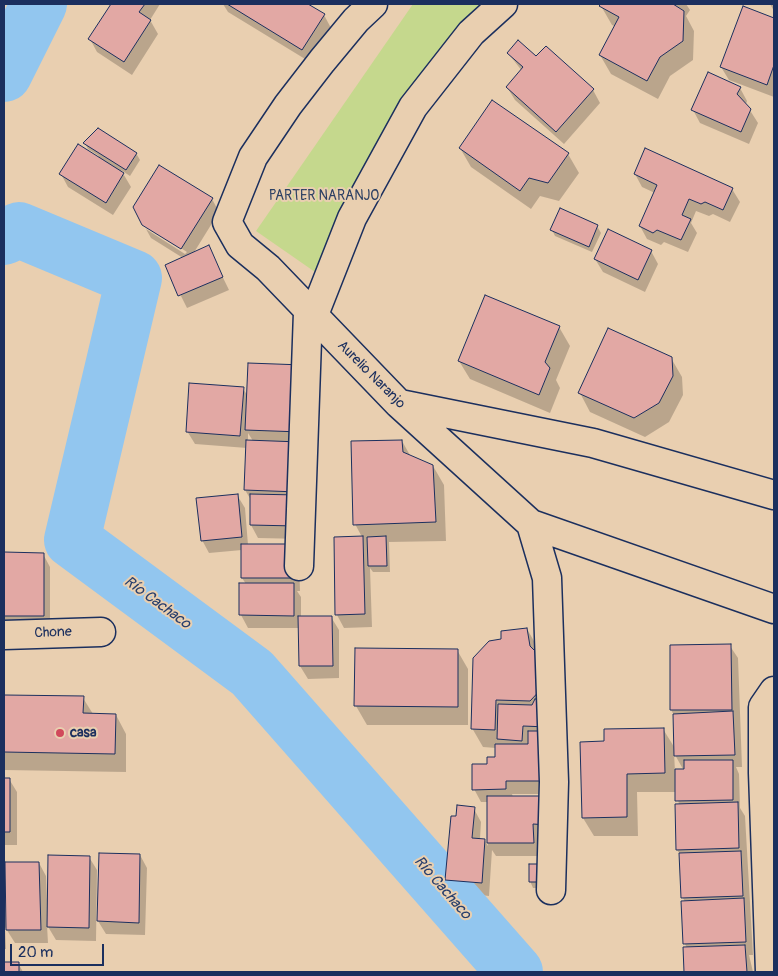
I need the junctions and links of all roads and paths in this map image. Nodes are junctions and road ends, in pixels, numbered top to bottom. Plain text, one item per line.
1 (373, 4) edge
2 (503, 4) edge
3 (311, 315) junction
4 (400, 404) junction
5 (774, 495) edge
6 (531, 524) junction
7 (299, 566) dead end
8 (774, 609) edge
9 (101, 632) dead end
10 (4, 635) edge
11 (774, 690) edge
12 (551, 890) dead end
13 (770, 972) edge

1 - 3 street, Aurelio Naranjo
2 - 3 street
3 - 4 street, Aurelio Naranjo
3 - 7 street
4 - 5 street
4 - 6 street, Aurelio Naranjo
6 - 8 street, Aurelio Naranjo
6 - 12 street
9 - 10 street, Chone
11 - 13 street

